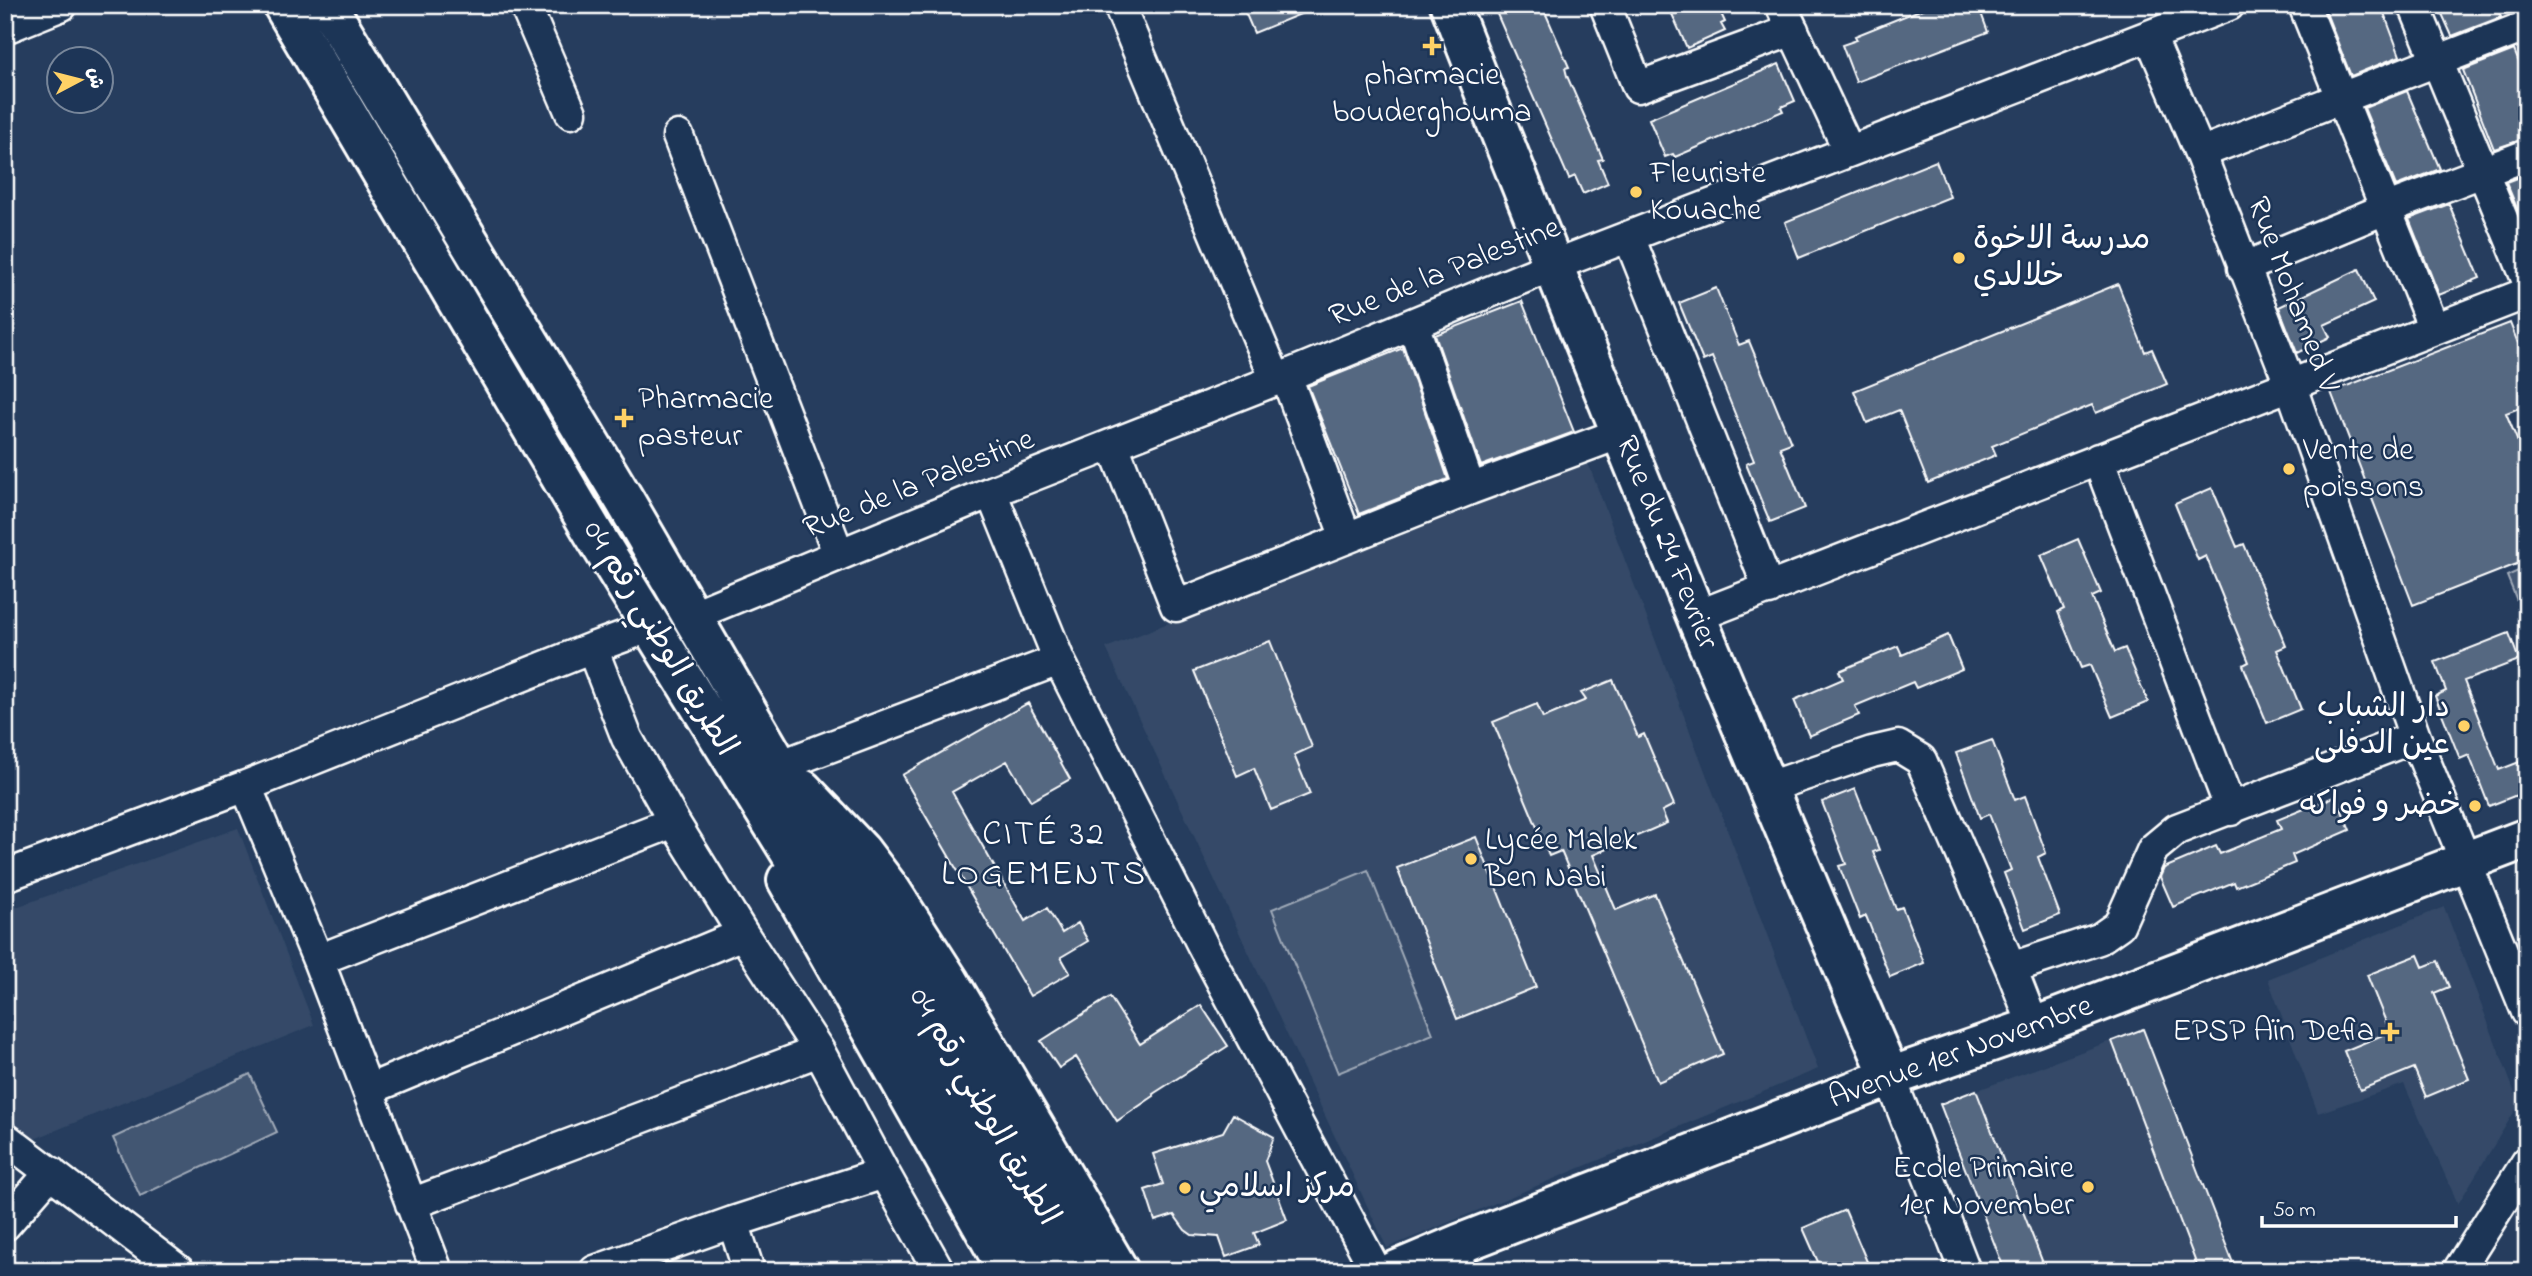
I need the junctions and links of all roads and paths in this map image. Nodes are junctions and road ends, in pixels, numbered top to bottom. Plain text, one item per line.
1 (62, 5) edge
2 (283, 5) edge
3 (327, 5) edge
4 (525, 5) edge
5 (1119, 5) edge
6 (1450, 5) edge
7 (1605, 5) edge
8 (2229, 5) edge
9 (2304, 5) edge
10 (2414, 5) edge
11 (2522, 5) edge
12 (2527, 17) edge
13 (1787, 18) edge
14 (2527, 26) edge
15 (5, 28) edge
16 (2150, 36) junction
17 (2437, 62) junction
18 (2340, 98) junction
19 (571, 113) dead end
20 (678, 136) dead end
21 (1849, 151) junction
22 (2200, 153) junction
23 (2527, 155) edge
24 (2484, 173) junction
25 (2385, 209) junction
26 (1629, 237) junction
27 (1552, 266) junction
28 (2243, 268) junction
29 (2527, 279) edge
30 (2527, 293) edge
31 (1413, 324) junction
32 (2434, 329) junction
33 (1281, 378) junction
34 (2290, 384) junction
35 (1621, 433) junction
36 (1113, 445) junction
37 (2098, 459) junction
38 (1470, 489) junction
39 (991, 492) junction
40 (1346, 538) junction
41 (839, 555) junction
42 (1769, 589) junction
43 (691, 616) junction
44 (1698, 617) junction
45 (652, 626) junction
46 (592, 648) junction
47 (1059, 660) junction
48 (2415, 737) junction
49 (720, 739) junction
50 (779, 766) junction
51 (246, 786) junction
52 (1766, 788) junction
53 (2231, 810) junction
54 (674, 822) junction
55 (2527, 838) edge
56 (2465, 862) junction
57 (5, 876) edge
58 (743, 934) junction
59 (318, 960) junction
60 (2011, 968) junction
61 (2527, 1012) edge
62 (2034, 1027) junction
63 (819, 1051) junction
64 (1890, 1077) junction
65 (368, 1090) junction
66 (5, 1138) edge
67 (2527, 1162) edge
68 (51, 1172) junction
69 (884, 1173) junction
70 (411, 1203) junction
71 (733, 1222) junction
72 (5, 1225) edge
73 (1464, 1257) edge
74 (609, 1269) edge
75 (1392, 1270) edge
76 (179, 1271) edge
77 (437, 1271) edge
78 (749, 1271) edge
79 (939, 1271) edge
80 (1008, 1271) edge
81 (1040, 1271) edge
82 (1079, 1271) edge
83 (1119, 1271) edge
84 (1965, 1271) edge
85 (2458, 1271) edge

1 - 15 street
2 - 45 main road, الطريق الوطني رقم 04
3 - 43 main road, الطريق الوطني رقم 04
4 - 19 street
5 - 33 street
6 - 27 main road, Rue du 24 Fevrier
7 - 13 street
8 - 16 street, Rue de la Palestine
9 - 18 street
10 - 17 street
11 - 12 street
13 - 21 street
14 - 17 street
16 - 21 street, Rue de la Palestine
16 - 22 street, Rue Mohamed V
17 - 18 street
17 - 24 street
18 - 22 street
18 - 25 street
20 - 41 street
21 - 26 street, Rue de la Palestine
22 - 28 street, Rue Mohamed V
23 - 24 street
24 - 25 street
24 - 29 street
25 - 28 street
25 - 32 street
26 - 27 street, Rue de la Palestine
26 - 42 street
27 - 31 street, Rue de la Palestine
27 - 35 main road, Rue du 24 Fevrier
28 - 34 street, Rue Mohamed V
30 - 32 street
31 - 33 street, Rue de la Palestine
31 - 38 street
32 - 34 street
33 - 36 street, Rue de la Palestine
33 - 40 street
34 - 37 street
34 - 48 street, Rue Mohamed V
35 - 38 street
35 - 44 main road, Rue du 24 Fevrier
36 - 39 street, Rue de la Palestine
36 - 40 street
37 - 42 street
37 - 53 street
38 - 40 street
39 - 41 street, Rue de la Palestine
39 - 47 street
41 - 43 street, Rue de la Palestine
42 - 44 street
43 - 50 main road, الطريق الوطني رقم 04
44 - 52 main road, Rue du 24 Fevrier
45 - 46 street
45 - 49 main road, الطريق الوطني رقم 04
46 - 51 street
46 - 54 street
47 - 50 street
47 - 75 street
48 - 53 street
48 - 56 street, Rue Mohamed V
49 - 80 main road
49 - 81 main road, الطريق الوطني رقم 04
50 - 82 main road, الطريق الوطني رقم 04
50 - 83 main road
51 - 57 street
51 - 59 street
52 - 60 street
52 - 64 main road, Rue du 24 Fevrier
53 - 60 street
54 - 58 street
54 - 59 street
55 - 56 main road, Avenue 1er Novembre
56 - 61 street, Rue Mohamed V
56 - 62 main road, Avenue 1er Novembre
58 - 63 street
58 - 65 street
59 - 65 street
60 - 62 street
62 - 64 main road, Avenue 1er Novembre
63 - 69 street
63 - 70 street
64 - 73 main road, Avenue 1er Novembre
64 - 84 street
65 - 70 street
66 - 68 street
67 - 85 street
68 - 72 street
68 - 76 street
69 - 71 street
69 - 79 street
70 - 77 street
71 - 74 street
71 - 78 street
73 - 75 main road, Avenue 1er Novembre

